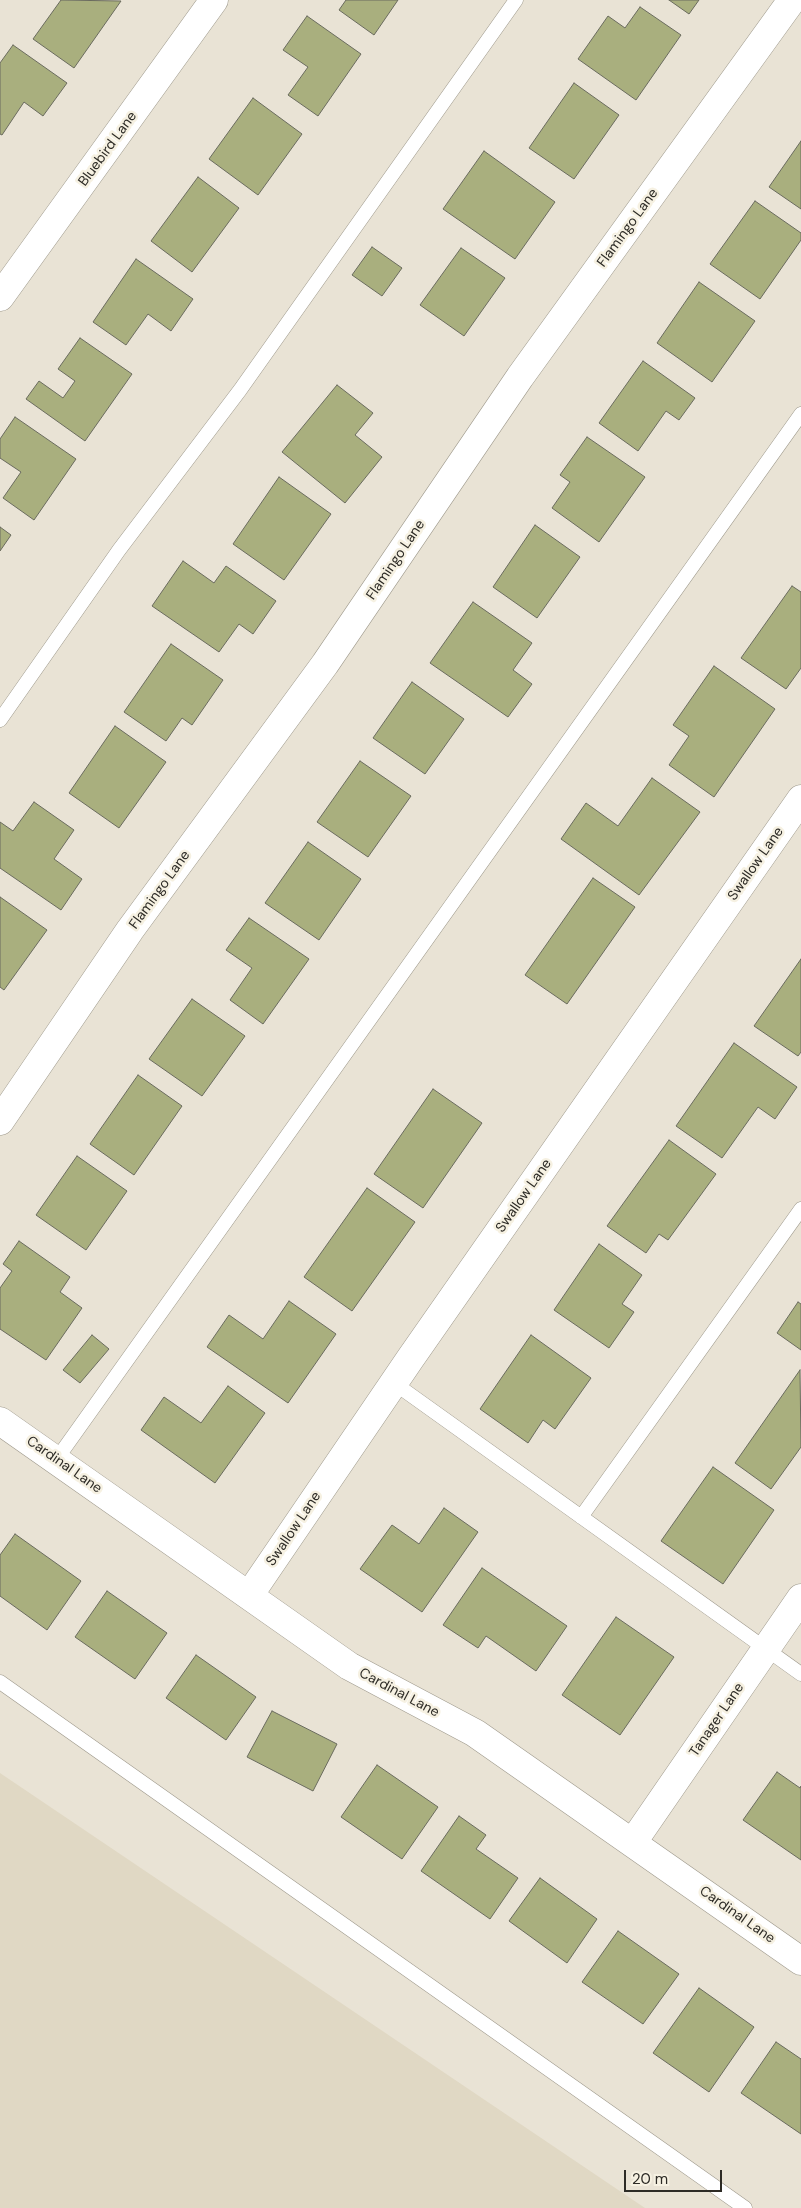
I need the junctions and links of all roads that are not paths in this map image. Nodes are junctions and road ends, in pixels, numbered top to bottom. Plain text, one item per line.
1 (214, 0) edge
2 (516, 0) edge
3 (792, 0) edge
4 (0, 297) edge
5 (801, 414) edge
6 (0, 720) edge
7 (801, 799) edge
8 (0, 1121) edge
9 (801, 1209) edge
10 (394, 1383) junction
11 (0, 1421) edge
12 (56, 1460) junction
13 (581, 1517) junction
14 (250, 1594) junction
15 (801, 1598) edge
16 (765, 1649) junction
17 (801, 1674) edge
18 (0, 1682) edge
19 (633, 1842) junction
20 (801, 1961) edge
21 (745, 2208) edge

1 - 4 street, Bluebird Lane
2 - 6 lane
3 - 8 street, Flamingo Lane
5 - 12 lane
7 - 10 street, Swallow Lane
9 - 13 lane
10 - 13 lane
10 - 14 street, Swallow Lane
11 - 12 street, Cardinal Lane
12 - 14 street, Cardinal Lane
13 - 16 lane
14 - 19 street, Cardinal Lane
15 - 16 street, Tanager Lane
16 - 17 lane
16 - 19 street, Tanager Lane
18 - 21 lane
19 - 20 street, Cardinal Lane

